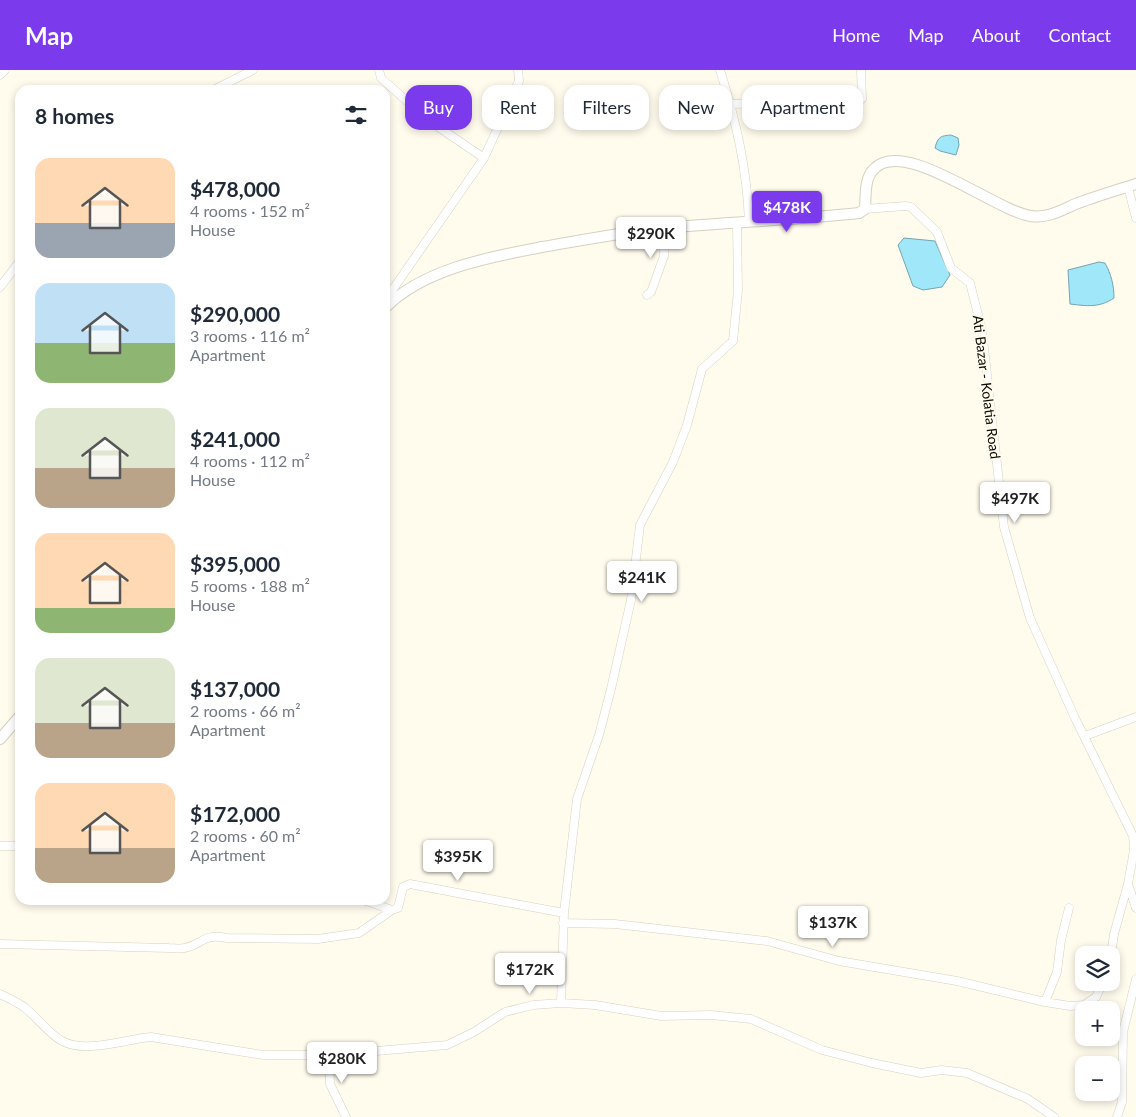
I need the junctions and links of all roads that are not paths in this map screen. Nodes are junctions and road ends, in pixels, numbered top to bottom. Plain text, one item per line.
1 (5, 70) edge
2 (253, 70) edge
3 (379, 70) edge
4 (518, 70) edge
5 (720, 70) edge
6 (861, 70) edge
7 (0, 75) edge
8 (223, 85) edge
9 (390, 85) edge
10 (390, 85) edge
11 (725, 85) edge
12 (732, 104) edge
13 (732, 108) edge
14 (484, 158) junction
15 (1132, 185) edge
16 (865, 209) junction
17 (1136, 218) edge
18 (748, 222) junction
19 (736, 223) junction
20 (664, 228) junction
21 (15, 268) edge
22 (0, 287) edge
23 (647, 295) dead end
24 (394, 298) junction
25 (390, 302) edge
26 (1136, 717) edge
27 (15, 722) edge
28 (1085, 736) junction
29 (0, 739) edge
30 (15, 845) edge
31 (0, 846) edge
32 (1128, 884) junction
33 (377, 905) edge
34 (1069, 908) dead end
35 (1136, 908) edge
36 (392, 910) junction
37 (564, 913) junction
38 (563, 922) junction
39 (0, 944) edge
40 (1112, 946) edge
41 (1136, 980) edge
42 (1099, 991) edge
43 (0, 994) edge
44 (1045, 1002) junction
45 (561, 1003) junction
46 (329, 1055) junction
47 (346, 1117) edge
48 (1054, 1117) edge
49 (1117, 1117) edge

1 - 7 street
2 - 8 street
3 - 10 street
4 - 14 street
5 - 11 street
6 - 12 street
9 - 14 street
13 - 18 street
14 - 24 street
15 - 16 main road
15 - 17 street
16 - 18 main road
16 - 28 street, Ati Bazar - Kolatia Road
18 - 19 main road
19 - 20 main road
19 - 37 street
20 - 23 street
20 - 24 main road
21 - 22 street
24 - 25 main road
26 - 28 street
27 - 29 main road
28 - 32 street, Ati Bazar - Kolatia Road
30 - 31 street
32 - 35 street, Ati Bazar - Kolatia Road
32 - 40 street
33 - 36 street
34 - 44 street
36 - 37 street
36 - 39 street
37 - 38 street
38 - 44 street
38 - 45 street
41 - 49 street
42 - 44 street
43 - 46 street
45 - 46 street
45 - 48 street
46 - 47 street

